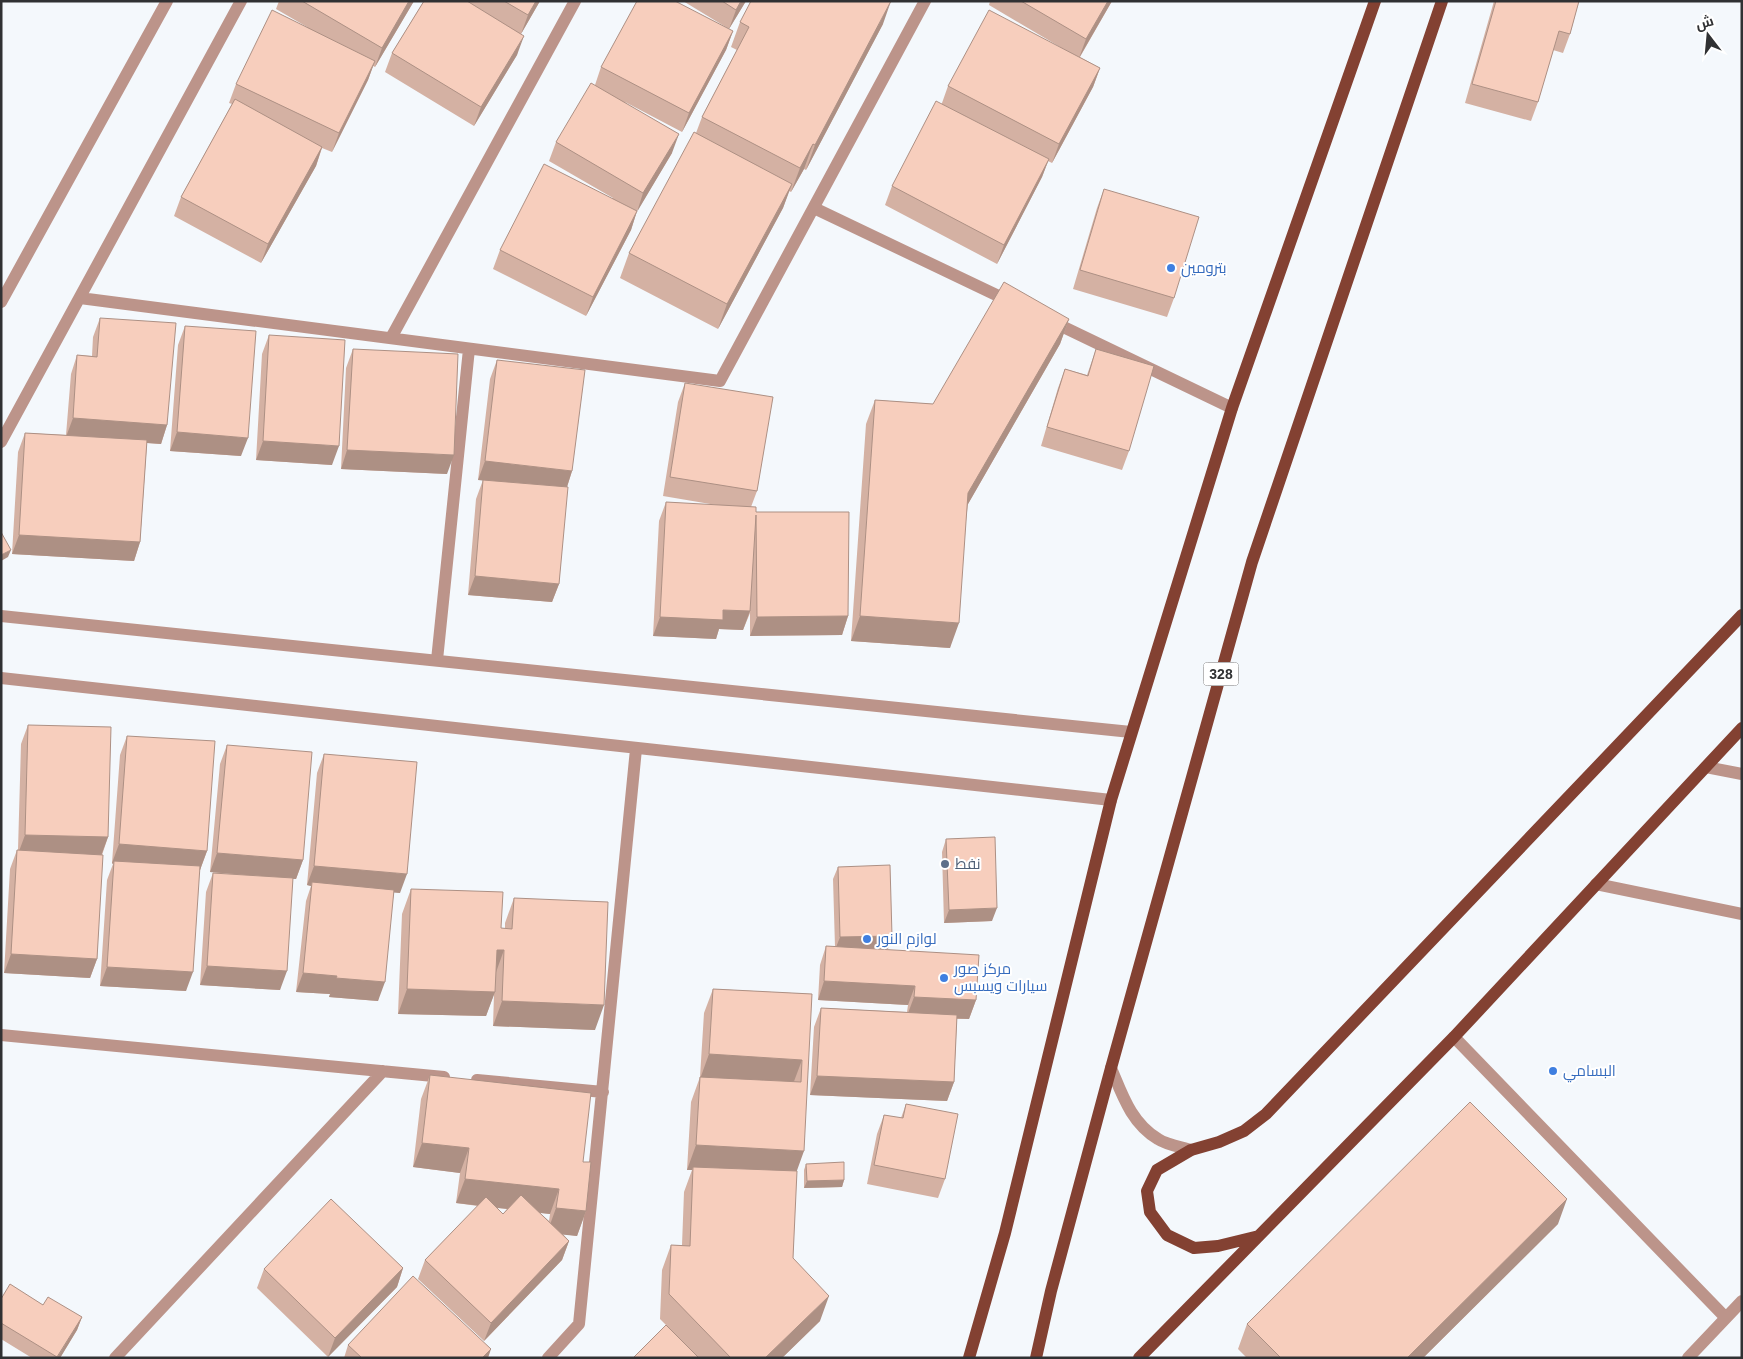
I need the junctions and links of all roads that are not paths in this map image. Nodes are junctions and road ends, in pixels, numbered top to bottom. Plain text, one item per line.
1 (167, 1) edge
2 (241, 1) edge
3 (575, 1) edge
4 (925, 1) edge
5 (1375, 1) edge
6 (1442, 1) edge
7 (814, 208) junction
8 (80, 298) junction
9 (1, 302) edge
10 (1018, 306) edge
11 (1036, 314) edge
12 (392, 338) junction
13 (469, 349) junction
14 (1232, 408) junction
15 (1, 442) edge
16 (1742, 615) edge
17 (1, 616) edge
18 (437, 660) junction
19 (1, 678) edge
20 (1742, 728) edge
21 (1131, 732) junction
22 (636, 748) junction
23 (1706, 767) junction
24 (1742, 774) edge
25 (1111, 800) junction
26 (1596, 884) junction
27 (1742, 914) edge
28 (1, 1035) edge
29 (1454, 1037) junction
30 (1111, 1068) junction
31 (383, 1072) junction
32 (603, 1092) junction
33 (1191, 1150) junction
34 (1259, 1236) junction
35 (1742, 1301) edge
36 (1726, 1318) junction
37 (115, 1358) edge
38 (548, 1358) edge
39 (969, 1358) edge
40 (1036, 1358) edge
41 (1139, 1358) edge
42 (1688, 1358) edge

1 - 9 street
2 - 8 street
3 - 12 street
4 - 7 street
5 - 14 main road
6 - 30 main road, 328
7 - 10 street
7 - 13 street
8 - 12 street
8 - 15 street
11 - 14 street
12 - 13 street
13 - 18 street
14 - 21 main road
16 - 33 main road
17 - 18 street
18 - 21 street
19 - 22 street
20 - 23 main road
21 - 25 main road
22 - 25 street
22 - 32 street
23 - 24 street
23 - 26 main road
25 - 39 main road
26 - 27 street
26 - 29 main road
28 - 31 street
29 - 34 main road
29 - 36 street
30 - 33 street
30 - 40 main road, 328
31 - 32 street
31 - 37 street
32 - 38 street
33 - 34 main road
34 - 41 main road
35 - 36 street
36 - 42 street

